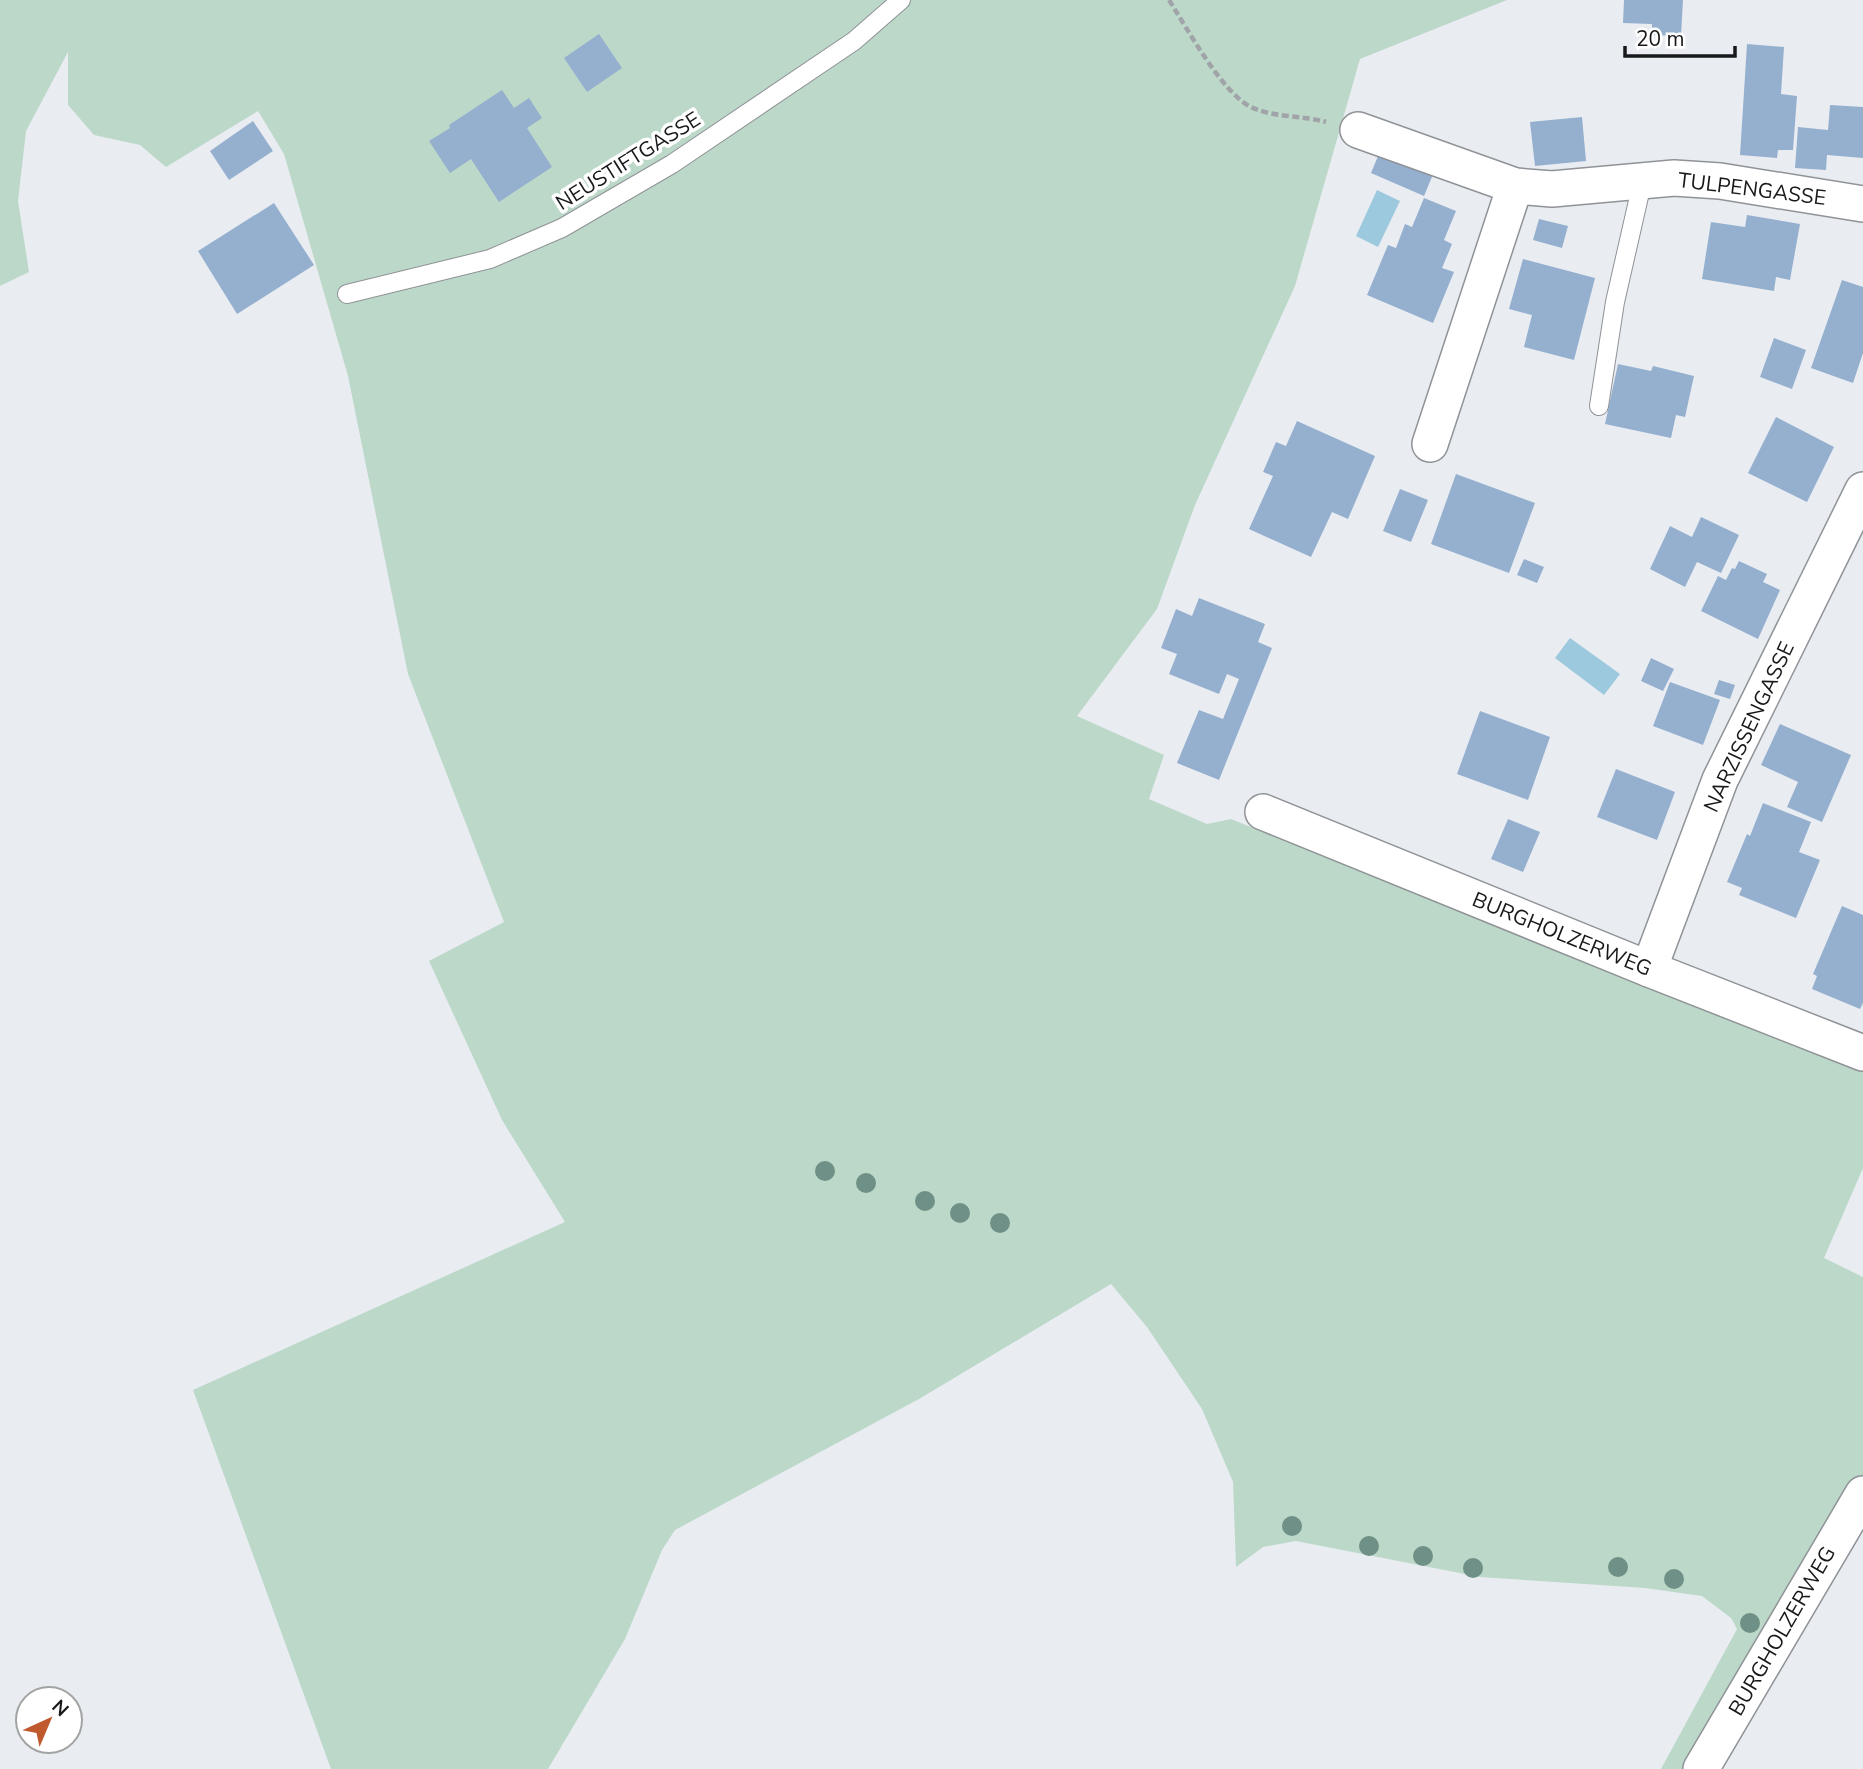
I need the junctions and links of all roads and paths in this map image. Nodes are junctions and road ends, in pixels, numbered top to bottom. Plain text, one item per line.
1 (901, 0) edge
2 (1169, 0) edge
3 (1358, 131) joint
4 (1643, 179) junction
5 (1516, 186) junction
6 (1863, 204) edge
7 (348, 294) dead end
8 (1599, 406) dead end
9 (1430, 444) dead end
10 (1863, 490) edge
11 (1263, 812) dead end
12 (1649, 970) junction
13 (1863, 1053) edge
14 (1863, 1494) edge
15 (1701, 1769) edge

1 - 7 lane, NEUSTIFTGASSE
2 - 3 path
3 - 5 street, TULPENGASSE
4 - 5 street, TULPENGASSE
4 - 6 street, TULPENGASSE
4 - 8 lane
5 - 9 street
10 - 12 street, NARZISSENGASSE
11 - 12 street, BURGHOLZERWEG
12 - 13 street, BURGHOLZERWEG
14 - 15 street, BURGHOLZERWEG

